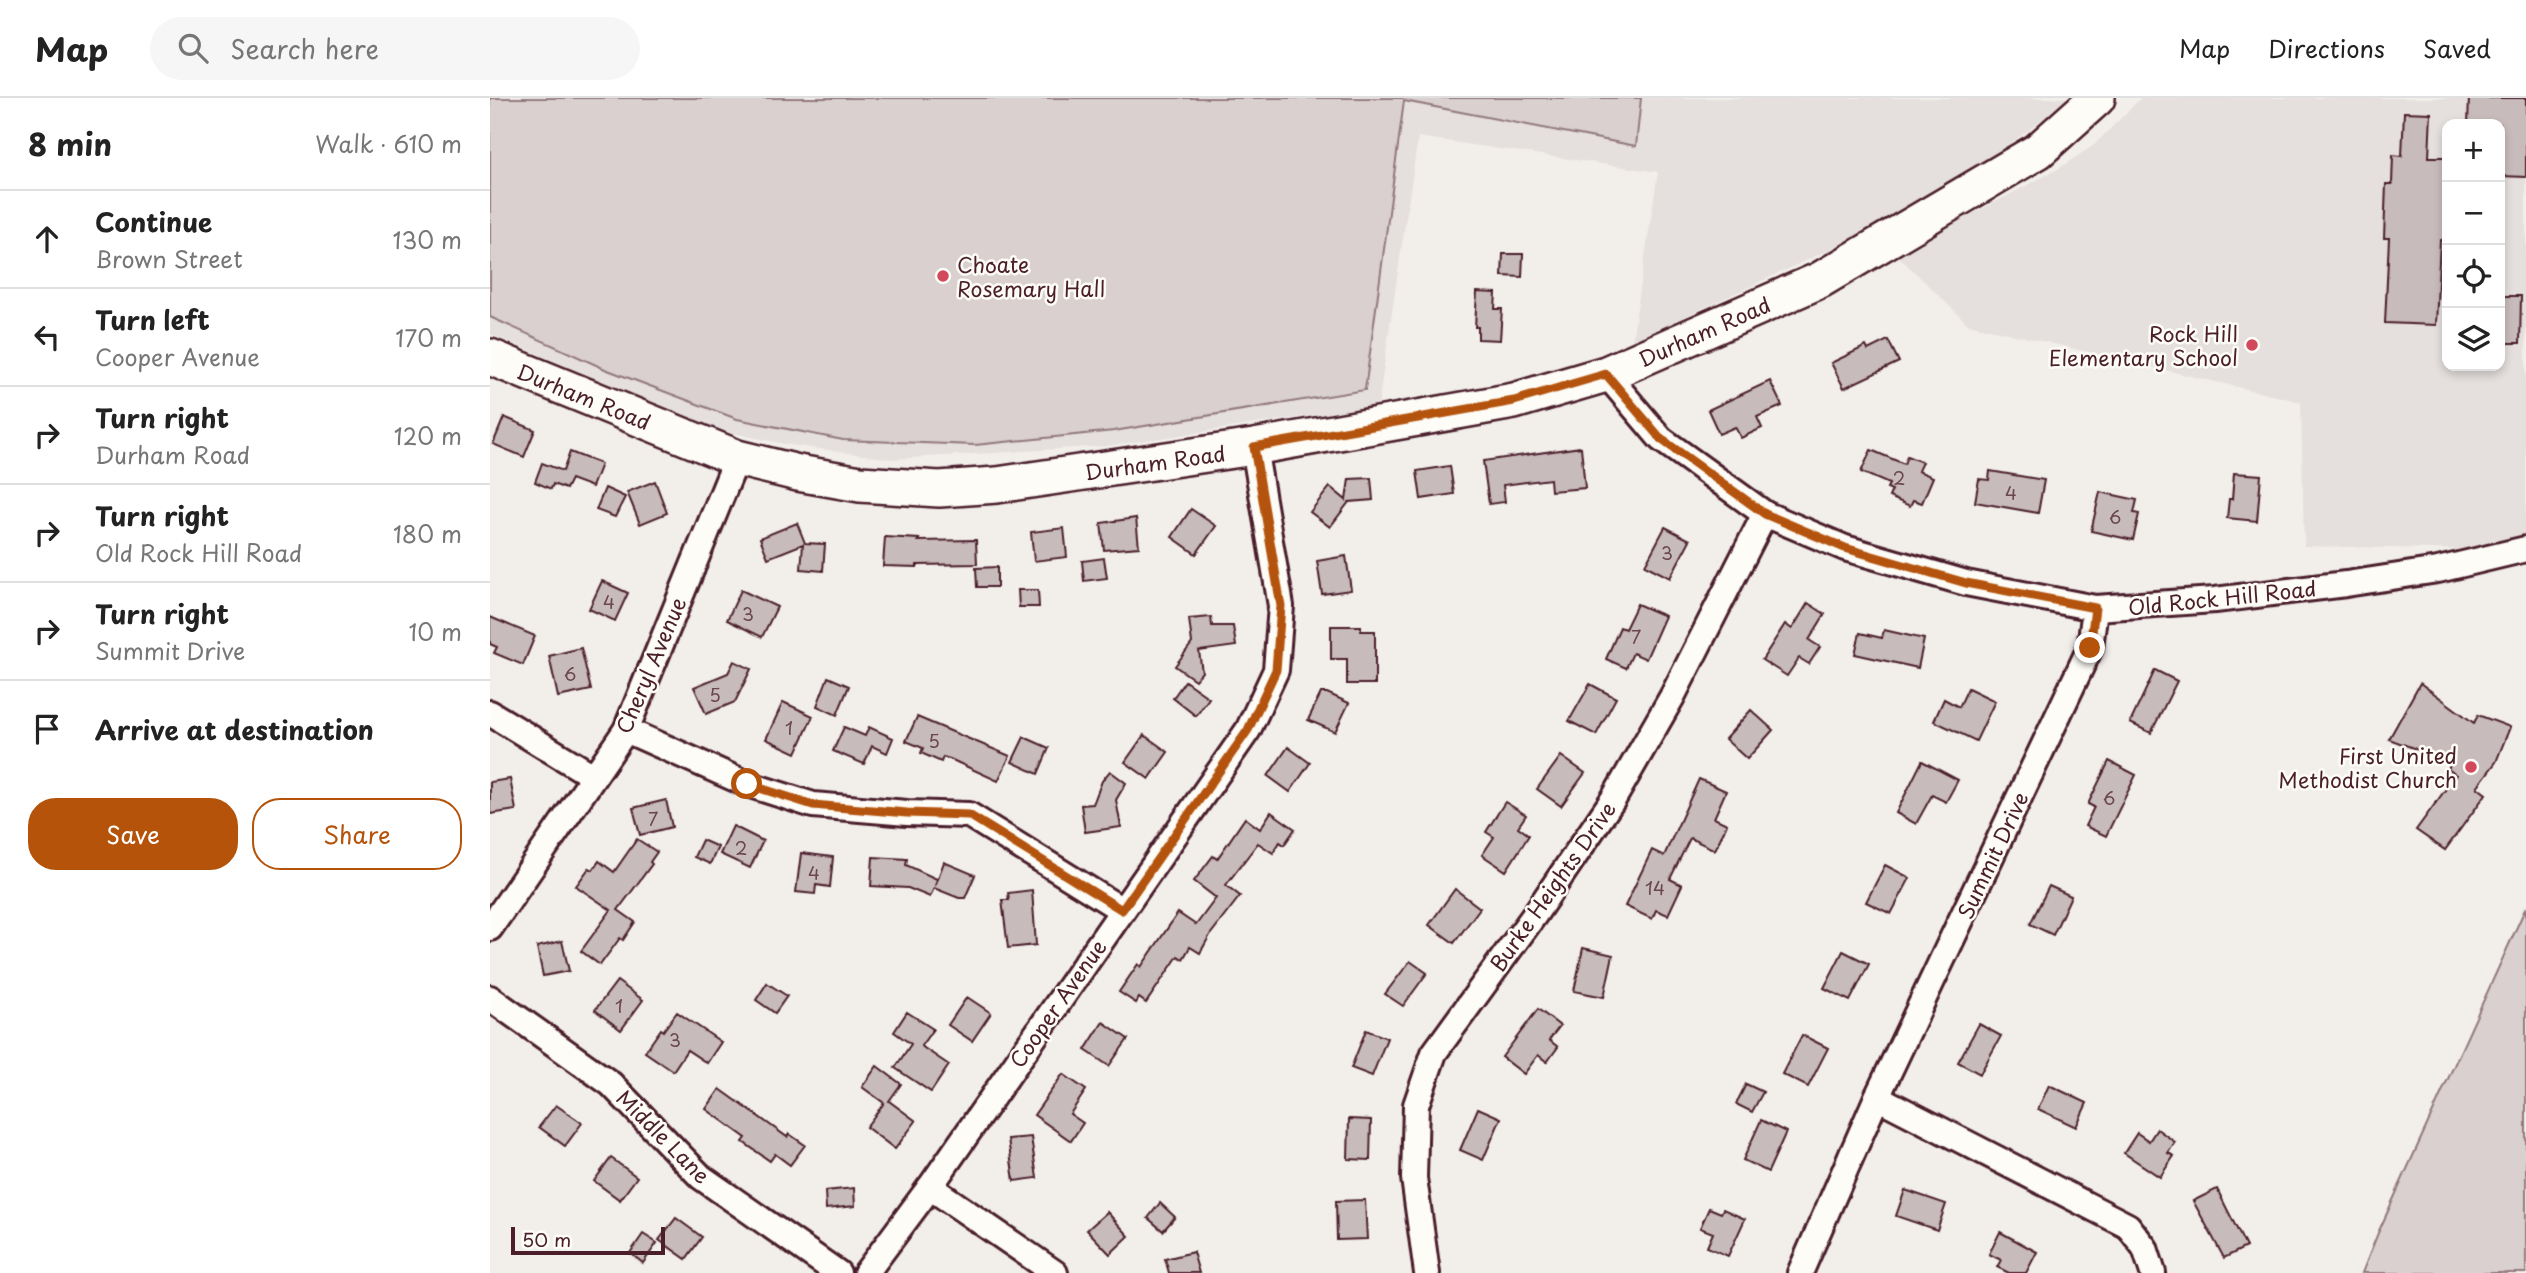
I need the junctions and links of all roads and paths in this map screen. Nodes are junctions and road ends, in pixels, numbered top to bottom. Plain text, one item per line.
1 (2097, 98) edge
2 (490, 357) edge
3 (1606, 374) junction
4 (1254, 447) junction
5 (737, 458) junction
6 (1765, 514) junction
7 (2526, 549) edge
8 (2095, 608) junction
9 (490, 713) edge
10 (626, 730) junction
11 (593, 776) junction
12 (1122, 910) junction
13 (490, 928) edge
14 (490, 998) edge
15 (1877, 1097) junction
16 (930, 1187) junction
17 (838, 1273) edge
18 (866, 1273) edge
19 (1055, 1273) edge
20 (1427, 1273) edge
21 (1800, 1273) edge
22 (2153, 1273) edge

1 - 3 main road, Durham Road
2 - 5 main road, Durham Road
3 - 4 main road, Durham Road
3 - 6 street, Old Rock Hill Road
4 - 5 main road, Durham Road
4 - 12 street, Cooper Avenue
5 - 10 street, Cheryl Avenue
6 - 8 street, Old Rock Hill Road
6 - 20 street, Burke Heights Drive
7 - 8 street, Old Rock Hill Road
8 - 15 street, Summit Drive
9 - 11 street
10 - 11 street, Cheryl Avenue
10 - 12 street
11 - 13 street, Cheryl Avenue
12 - 16 street, Cooper Avenue
14 - 17 street, Middle Lane
15 - 21 street, Summit Drive
15 - 22 street
16 - 18 street, Cooper Avenue
16 - 19 street

